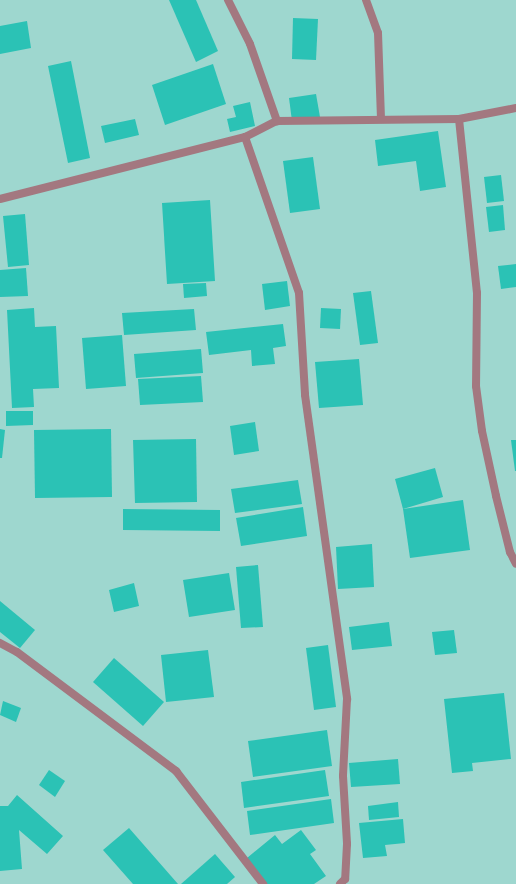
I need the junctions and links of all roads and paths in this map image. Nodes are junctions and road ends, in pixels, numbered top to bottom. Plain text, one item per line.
1 (228, 0) edge
2 (366, 0) edge
3 (516, 108) edge
4 (381, 119) junction
5 (459, 119) junction
6 (278, 121) junction
7 (245, 137) junction
8 (0, 199) edge
9 (516, 564) edge
10 (0, 643) edge
11 (263, 884) edge
12 (340, 884) edge

1 - 6 street
2 - 4 street
3 - 5 street
4 - 5 street
4 - 6 street
5 - 9 street
6 - 7 street
7 - 8 street
7 - 12 street
10 - 11 street

